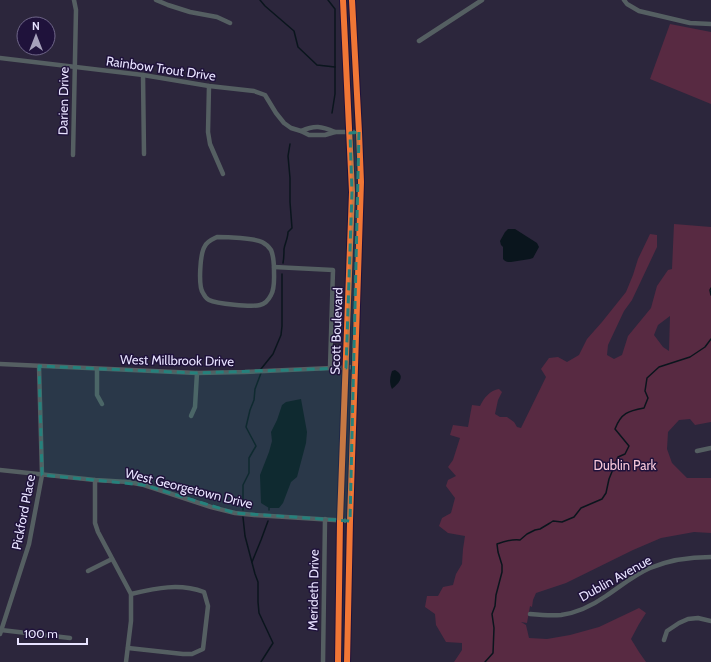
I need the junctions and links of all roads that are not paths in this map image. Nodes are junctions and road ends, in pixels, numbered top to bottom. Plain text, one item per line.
1 (74, 0) edge
2 (156, 0) edge
3 (343, 0) edge
4 (352, 0) edge
5 (482, 0) edge
6 (624, 0) edge
7 (230, 22) dead end
8 (711, 24) edge
9 (419, 41) dead end
10 (0, 58) edge
11 (74, 66) junction
12 (143, 75) junction
13 (209, 86) junction
14 (301, 131) junction
15 (335, 132) junction
16 (359, 132) junction
17 (350, 133) junction
18 (144, 154) dead end
19 (73, 155) dead end
20 (223, 174) dead end
21 (274, 267) junction
22 (0, 364) edge
23 (40, 366) junction
24 (354, 367) junction
25 (97, 368) junction
26 (330, 368) junction
27 (346, 368) junction
28 (197, 373) junction
29 (102, 404) dead end
30 (191, 416) dead end
31 (711, 448) edge
32 (697, 451) dead end
33 (0, 470) edge
34 (42, 475) junction
35 (95, 480) junction
36 (325, 519) junction
37 (340, 520) junction
38 (350, 521) junction
39 (711, 557) edge
40 (112, 559) junction
41 (88, 571) dead end
42 (131, 594) junction
43 (530, 614) dead end
44 (711, 621) edge
45 (1, 632) edge
46 (70, 638) dead end
47 (664, 640) dead end
48 (128, 648) junction
49 (126, 662) edge
50 (323, 662) edge
51 (338, 662) edge
52 (347, 662) edge

1 - 11 street, Darien Drive
2 - 7 street
3 - 17 main road, Scott Boulevard
4 - 16 main road, Scott Boulevard
5 - 9 street
6 - 8 street
10 - 11 street, Rainbow Trout Drive
11 - 12 street, Rainbow Trout Drive
11 - 19 street, Darien Drive
12 - 13 street, Rainbow Trout Drive
12 - 18 street
13 - 14 street, Rainbow Trout Drive
13 - 20 street
14 - 15 street, Rainbow Trout Drive
14 - 15 street, Rainbow Trout Drive
15 - 17 street, Rainbow Trout Drive
16 - 17 street, Rainbow Trout Drive
16 - 24 main road, Scott Boulevard
17 - 27 main road, Scott Boulevard
21 - 21 street
21 - 26 street
22 - 23 street, West Millbrook Drive
23 - 25 street, West Millbrook Drive
23 - 34 street, Pickford Place
24 - 27 street, West Millbrook Drive
24 - 38 main road, Scott Boulevard
25 - 28 street, West Millbrook Drive
25 - 29 street
26 - 27 street, West Millbrook Drive
26 - 28 street, West Millbrook Drive
27 - 37 main road, Scott Boulevard
28 - 30 street
31 - 32 street
33 - 34 street, West Georgetown Drive
34 - 35 street, West Georgetown Drive
34 - 45 street, Pickford Place
35 - 36 street, West Georgetown Drive
35 - 40 street
36 - 37 street, West Georgetown Drive
36 - 50 street, Merideth Drive
37 - 38 street, West Georgetown Drive
37 - 51 main road, Scott Boulevard
38 - 52 main road, Scott Boulevard
39 - 43 street, Dublin Avenue
40 - 41 street
40 - 42 street
42 - 48 street
42 - 48 street
44 - 47 street
45 - 46 street
48 - 49 street

